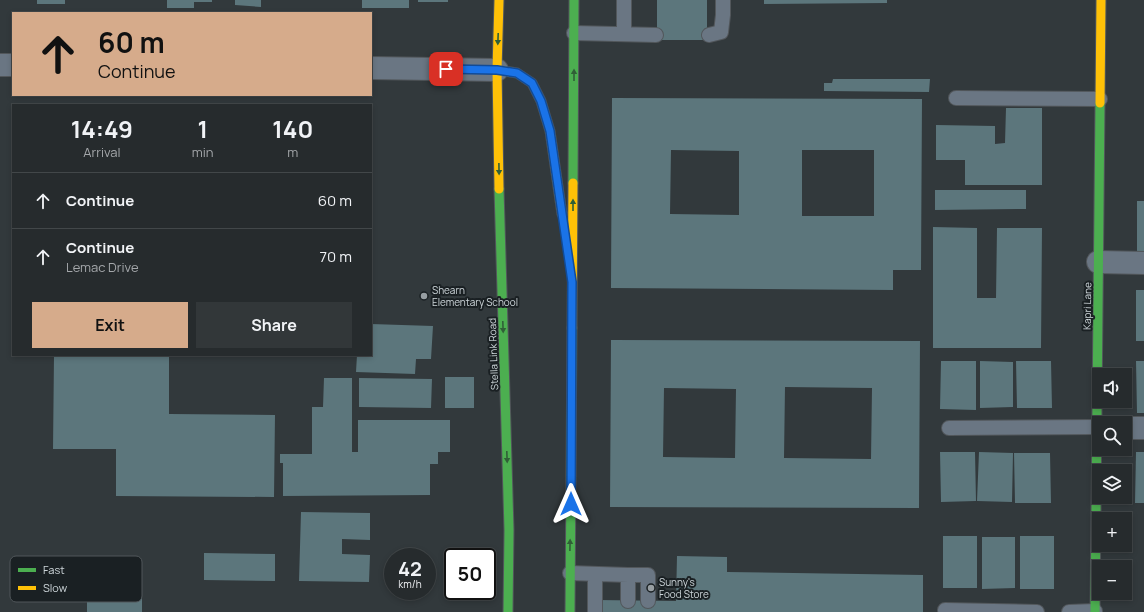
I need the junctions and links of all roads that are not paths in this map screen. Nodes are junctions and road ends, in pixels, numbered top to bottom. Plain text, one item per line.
1 (499, 0) edge
2 (574, 0) edge
3 (624, 0) edge
4 (723, 0) edge
5 (1101, 0) edge
6 (574, 33) junction
7 (624, 34) junction
8 (656, 35) dead end
9 (709, 35) dead end
10 (0, 65) edge
11 (12, 65) edge
12 (372, 68) edge
13 (497, 70) junction
14 (956, 98) dead end
15 (1100, 99) junction
16 (1098, 262) junction
17 (1144, 263) edge
18 (572, 282) junction
19 (1098, 416) edge
20 (1092, 427) edge
21 (949, 428) dead end
22 (1132, 428) edge
23 (1144, 428) edge
24 (1098, 456) edge
25 (570, 573) junction
26 (595, 574) junction
27 (628, 575) junction
28 (628, 601) dead end
29 (648, 601) dead end
30 (945, 610) dead end
31 (1095, 611) edge
32 (508, 612) edge
33 (570, 612) edge
34 (595, 612) edge
35 (1037, 612) edge
36 (1069, 612) edge

1 -> 13 main road, Stella Link Road
2 - 6 main road
3 - 7 lane
4 - 9 lane
5 - 15 main road, Kapri Lane
6 - 7 lane
18 -> 6 main road
7 - 8 lane
10 - 11 street
12 - 13 street
13 - 18 main road
13 -> 32 main road, Stella Link Road
14 - 15 lane
15 - 16 main road, Kapri Lane
16 - 17 street
16 - 19 main road, Kapri Lane
25 -> 18 main road
20 - 21 lane
22 - 23 street
24 - 31 main road, Kapri Lane
25 - 26 lane
25 - 33 main road
26 - 27 lane
26 - 34 lane
27 - 28 lane
27 - 29 lane
30 - 35 lane
31 - 36 lane

